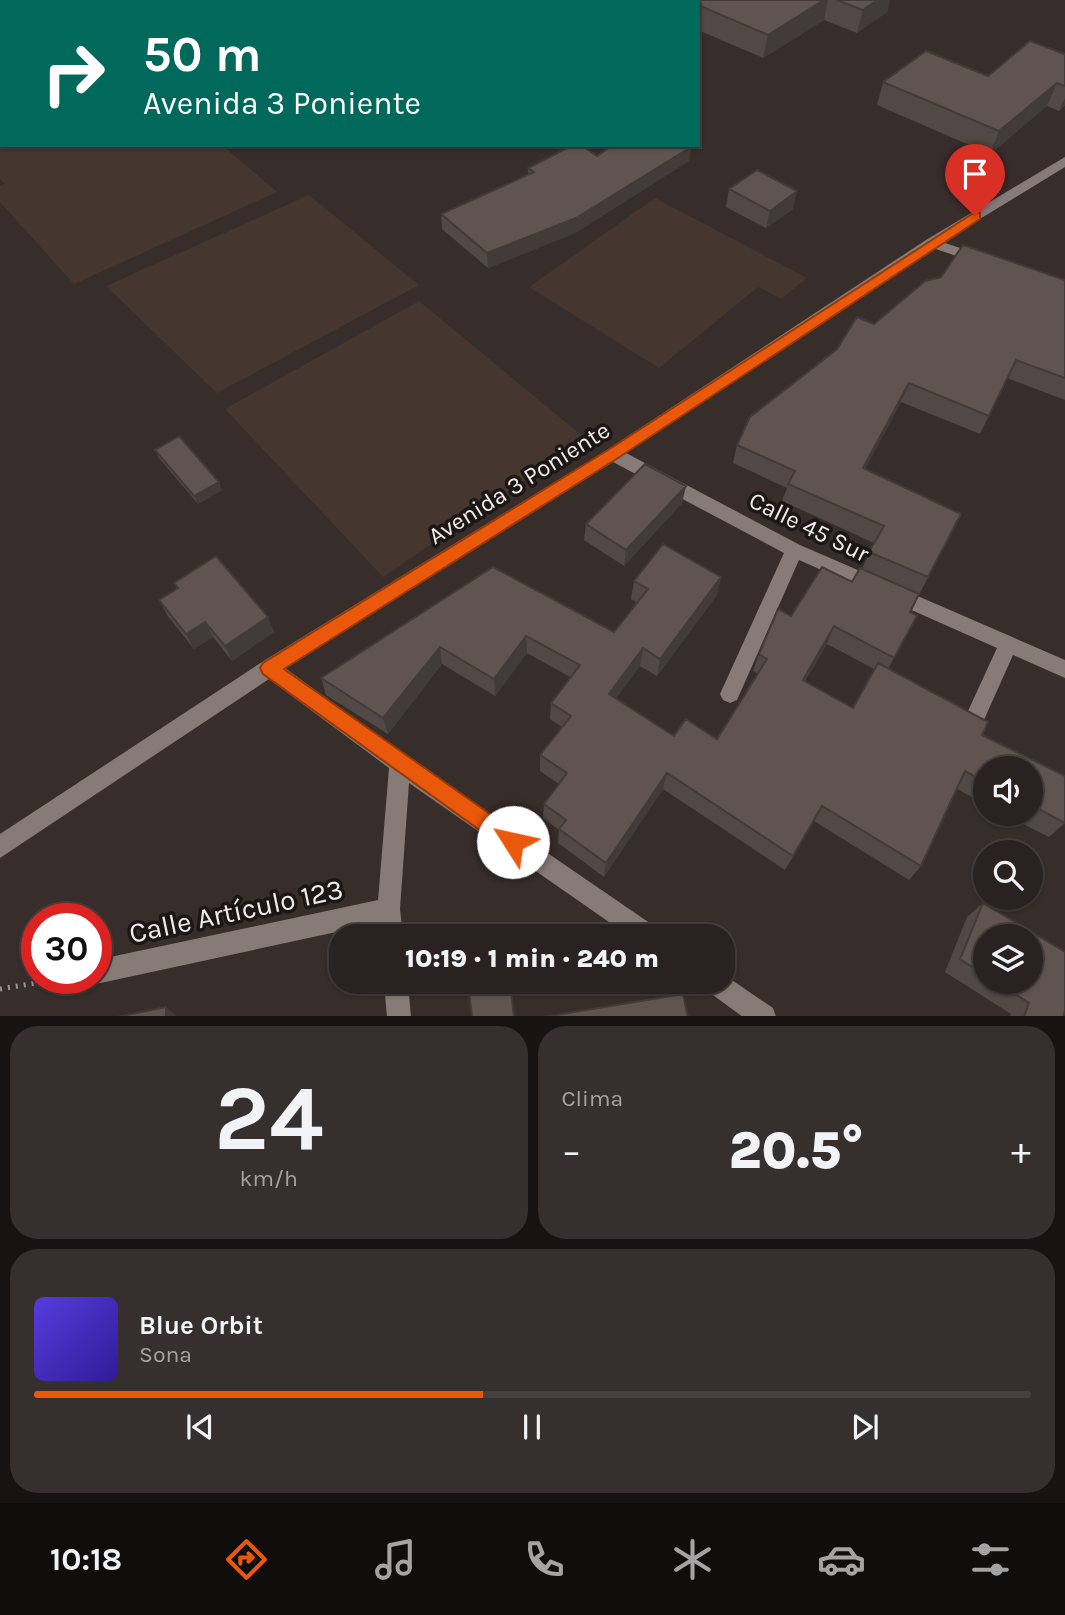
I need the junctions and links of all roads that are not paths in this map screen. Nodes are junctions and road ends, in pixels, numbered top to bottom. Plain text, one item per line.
1 (1065, 161) edge
2 (931, 243) junction
3 (992, 264) edge
4 (613, 454) junction
5 (794, 550) junction
6 (1009, 643) junction
7 (269, 668) junction
8 (1065, 669) edge
9 (730, 694) dead end
10 (972, 724) edge
11 (400, 764) junction
12 (0, 848) edge
13 (389, 909) junction
14 (390, 924) edge
15 (632, 924) edge
16 (112, 969) edge
17 (397, 994) edge
18 (731, 994) edge
19 (399, 1016) edge
20 (763, 1016) edge

1 - 2 street, Avenida 3 Poniente
2 - 3 street
2 - 4 street, Avenida 3 Poniente
4 - 5 street, Calle 45 Sur
4 - 7 street, Avenida 3 Poniente
5 - 6 street, Calle 45 Sur
5 - 9 street
6 - 8 street, Calle 45 Sur
6 - 10 street
7 - 11 street
7 - 12 street, Avenida 3 Poniente
11 - 13 street
11 - 15 street
13 - 14 street
13 - 16 street, Calle Artículo 123
17 - 19 street
18 - 20 street

